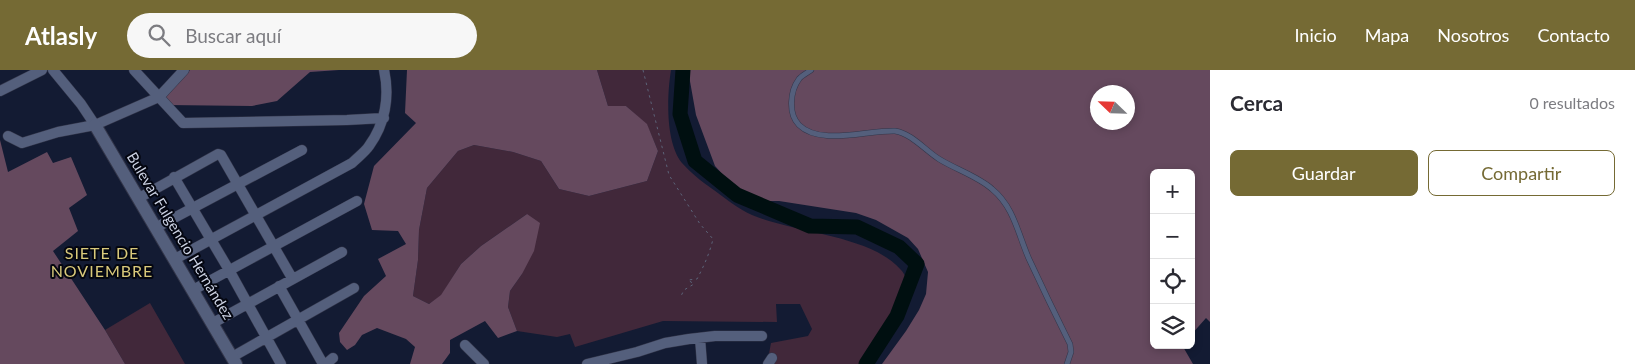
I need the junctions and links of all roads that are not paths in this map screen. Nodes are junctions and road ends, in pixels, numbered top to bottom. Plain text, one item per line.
1 (42, 70) edge
2 (53, 70) edge
3 (134, 70) edge
4 (184, 70) edge
5 (384, 70) edge
6 (811, 70) edge
7 (0, 91) edge
8 (159, 97) junction
9 (384, 118) junction
10 (95, 125) junction
11 (8, 136) dead end
12 (302, 150) dead end
13 (174, 177) junction
14 (238, 184) junction
15 (139, 198) junction
16 (357, 201) dead end
17 (192, 208) junction
18 (256, 215) junction
19 (157, 227) junction
20 (211, 239) junction
21 (274, 246) junction
22 (342, 252) dead end
23 (175, 258) junction
24 (229, 270) junction
25 (292, 278) junction
26 (279, 286) junction
27 (354, 288) dead end
28 (193, 290) junction
29 (248, 304) junction
30 (299, 319) junction
31 (212, 323) junction
32 (762, 336) dead end
33 (266, 338) junction
34 (700, 338) junction
35 (466, 345) dead end
36 (234, 361) edge
37 (327, 362) edge
38 (281, 364) edge
39 (484, 364) edge
40 (587, 364) edge
41 (699, 364) edge
42 (1067, 364) edge

1 - 7 street
2 - 10 street
3 - 8 street
4 - 8 street
5 - 9 street
6 - 42 lane
8 - 9 street
8 - 10 street
9 - 18 street
10 - 11 street
10 - 15 street, Bulevar Fulgencio Hernández
12 - 14 street
13 - 14 street
13 - 15 street
13 - 17 street
14 - 17 street
14 - 18 street
15 - 19 street, Bulevar Fulgencio Hernández
16 - 21 street
17 - 19 street
17 - 20 street
18 - 20 street
18 - 21 street
19 - 23 street, Bulevar Fulgencio Hernández
20 - 23 street
20 - 24 street
21 - 24 street
21 - 25 street
22 - 25 street
23 - 28 street, Bulevar Fulgencio Hernández
24 - 28 street
24 - 29 street
25 - 26 street
26 - 29 street
26 - 30 street
27 - 30 street
28 - 31 street, Bulevar Fulgencio Hernández
29 - 31 street
29 - 33 street
30 - 33 street
30 - 37 street
31 - 36 street, Bulevar Fulgencio Hernández
32 - 34 street
33 - 36 street
33 - 38 street
34 - 40 street
34 - 41 street
35 - 39 street

